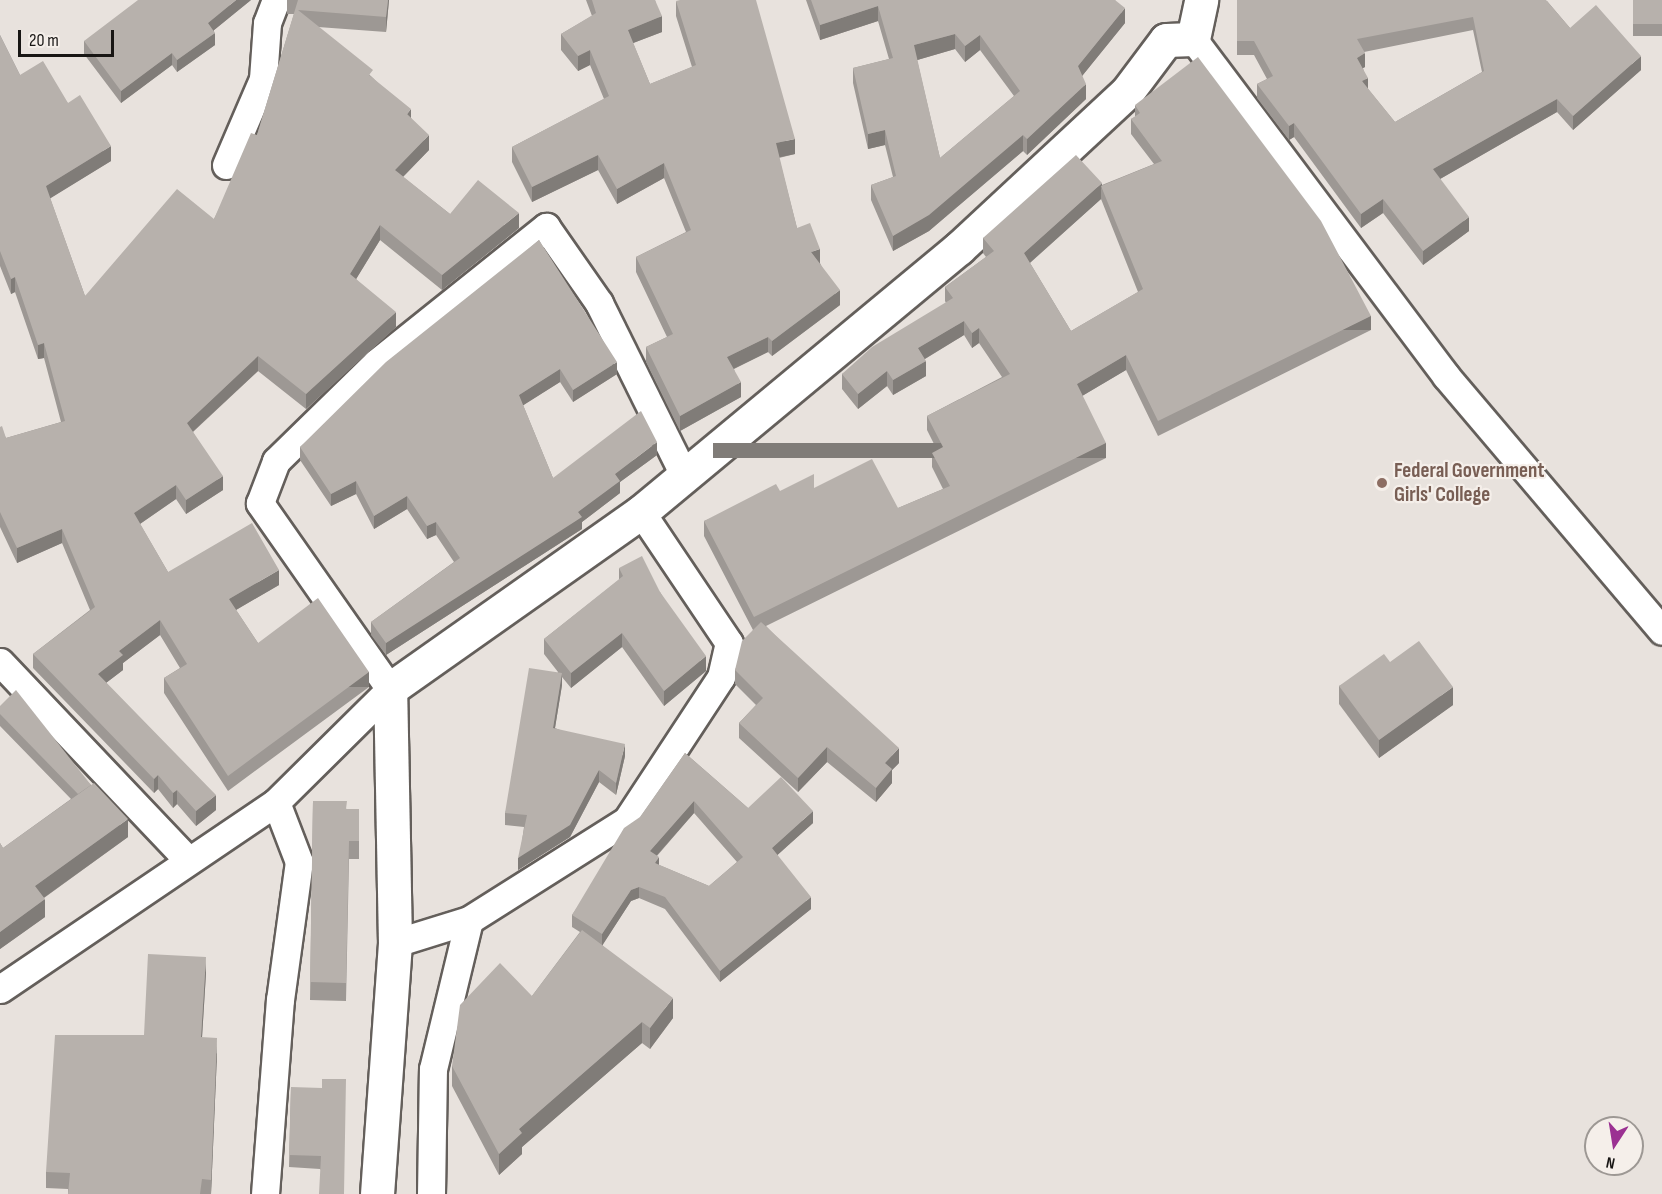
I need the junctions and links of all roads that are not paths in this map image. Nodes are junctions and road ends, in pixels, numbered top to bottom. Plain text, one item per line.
1 (276, 0) edge
2 (1201, 0) edge
3 (1193, 39) junction
4 (226, 165) dead end
5 (685, 477) junction
6 (641, 512) junction
7 (1662, 631) edge
8 (0, 662) edge
9 (390, 688) junction
10 (276, 802) junction
11 (187, 859) junction
12 (469, 920) junction
13 (395, 943) junction
14 (0, 989) edge
15 (265, 1194) edge
16 (377, 1194) edge
17 (431, 1194) edge

1 - 4 street
2 - 3 street
3 - 5 street
3 - 7 street
5 - 6 street
5 - 9 street
6 - 9 street
6 - 12 street
8 - 11 street
9 - 10 street
9 - 13 street
10 - 11 street
10 - 15 street
11 - 14 street
12 - 13 street
12 - 17 street
13 - 16 street

